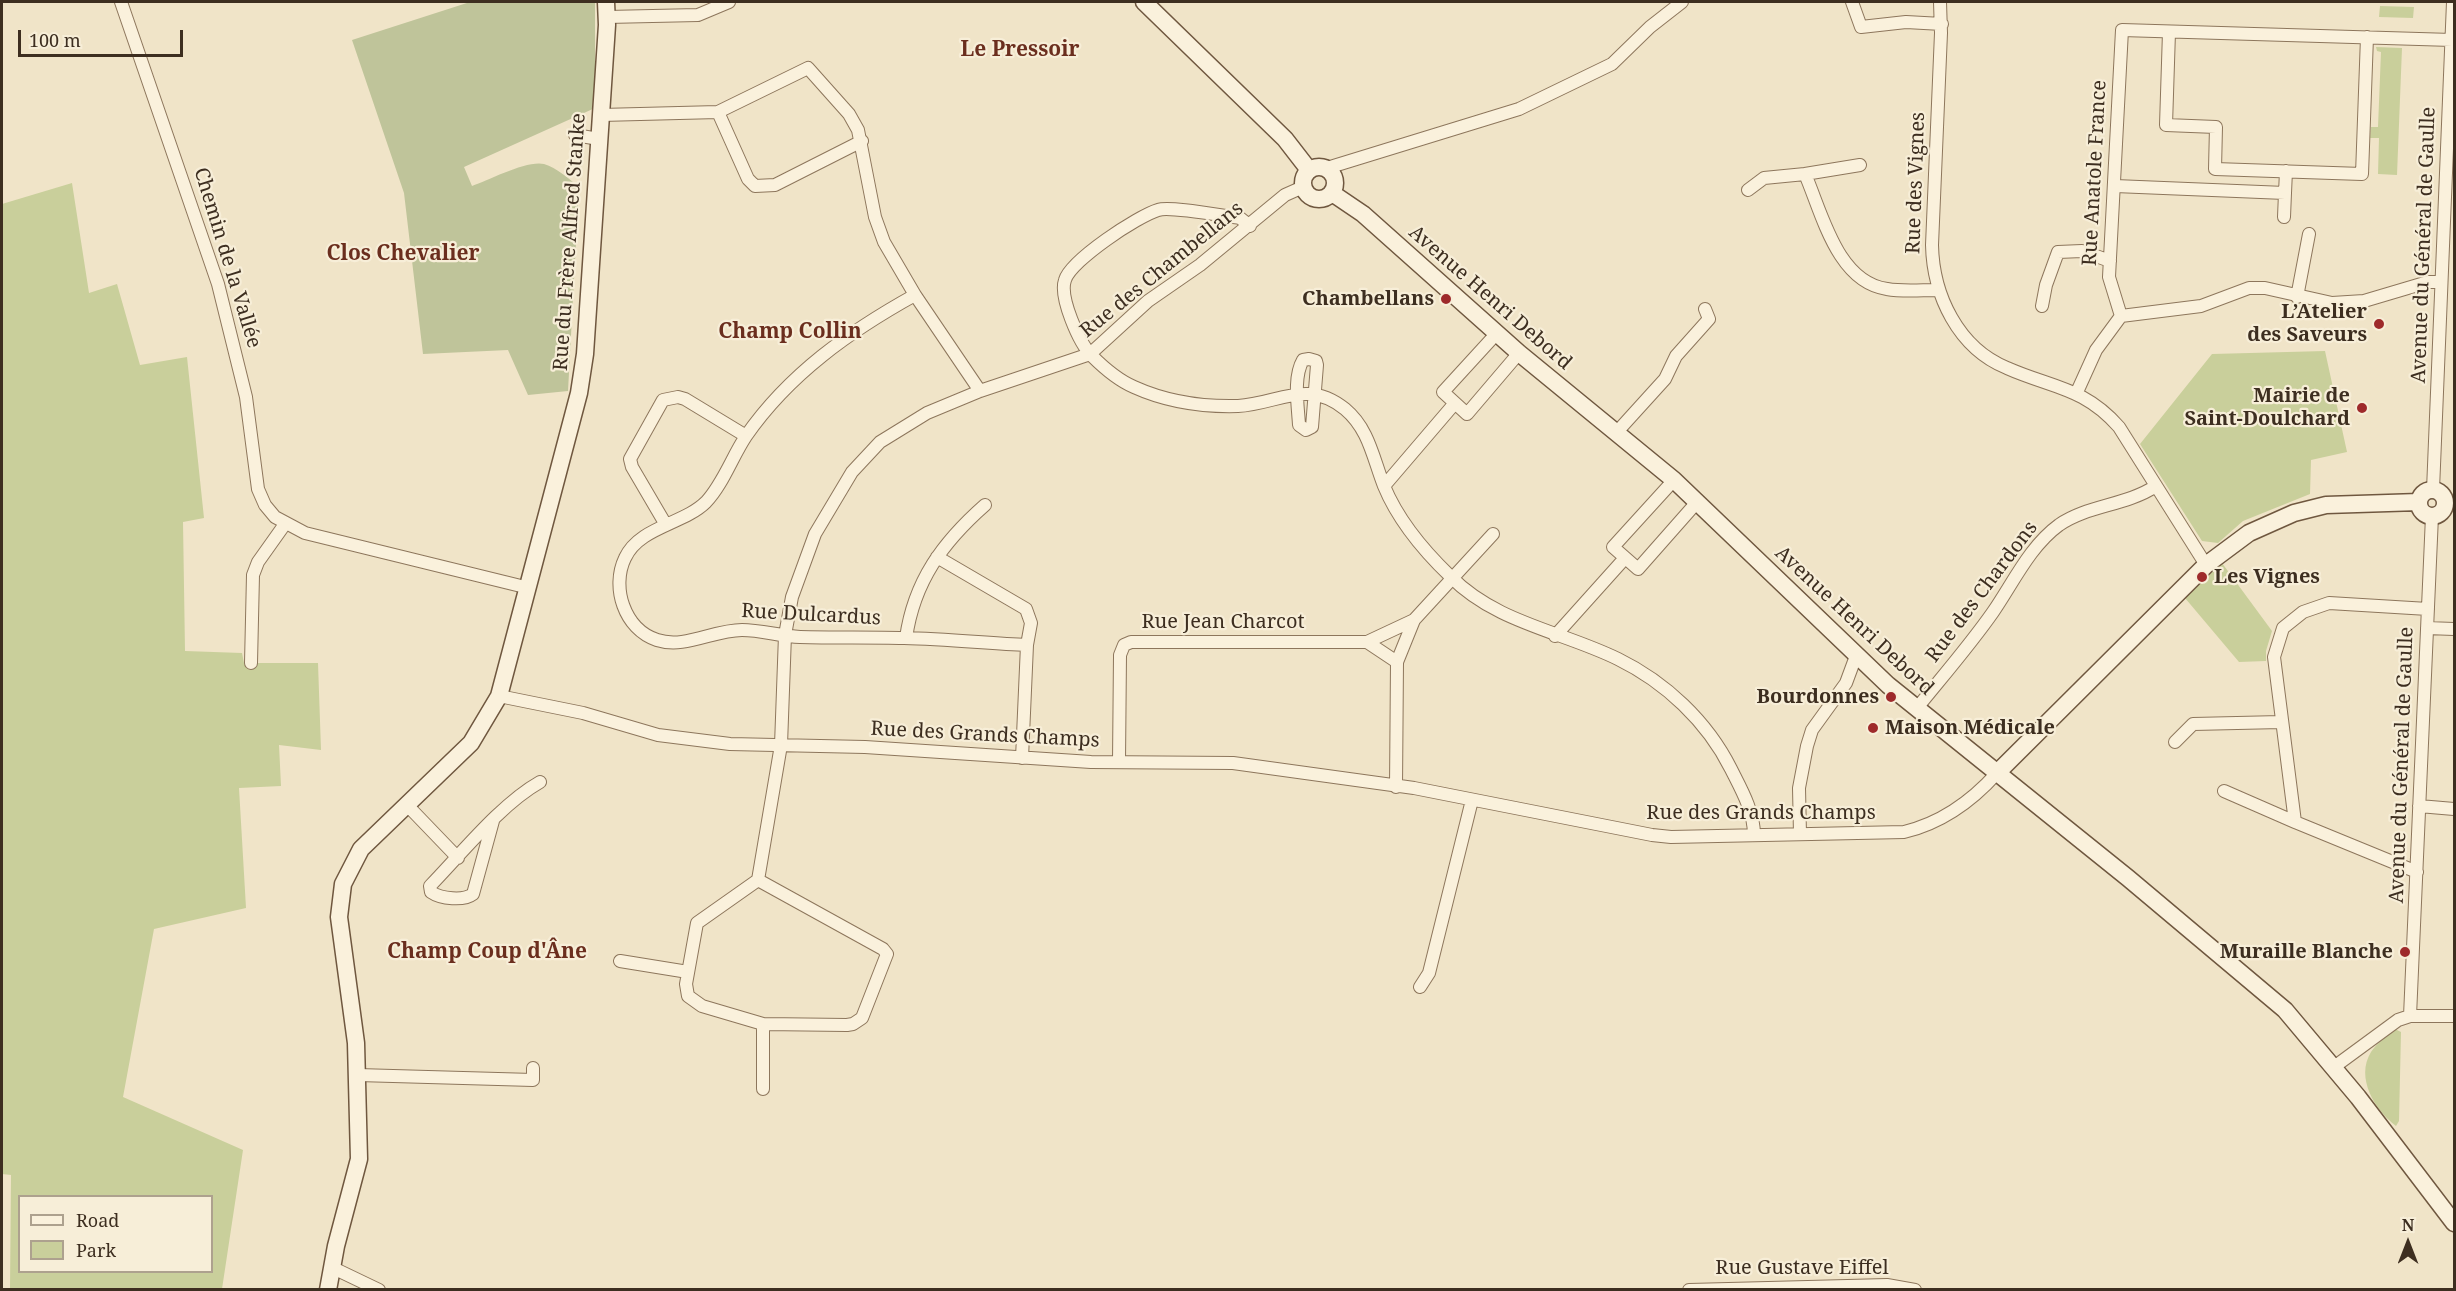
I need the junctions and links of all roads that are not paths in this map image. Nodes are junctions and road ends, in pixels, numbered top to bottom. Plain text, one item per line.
1 (121, 2) edge
2 (729, 2) edge
3 (1144, 2) edge
4 (1682, 2) edge
5 (1852, 2) edge
6 (1940, 2) edge
7 (2453, 2) edge
8 (606, 9) edge
9 (1942, 24) junction
10 (2169, 32) junction
11 (2367, 37) junction
12 (2452, 40) junction
13 (718, 112) junction
14 (601, 115) junction
15 (575, 135) dead end
16 (599, 139) junction
17 (862, 141) junction
18 (2451, 156) edge
19 (1860, 165) dead end
20 (1327, 168) junction
21 (2215, 169) junction
22 (1309, 170) junction
23 (2286, 171) junction
24 (1805, 174) junction
25 (2115, 186) junction
26 (1303, 187) junction
27 (1748, 190) dead end
28 (2213, 190) junction
29 (2285, 192) junction
30 (1332, 193) junction
31 (2284, 217) dead end
32 (1250, 226) junction
33 (2308, 234) dead end
34 (2449, 250) edge
35 (2110, 261) junction
36 (2442, 282) junction
37 (1938, 290) junction
38 (915, 296) junction
39 (2297, 297) junction
40 (2042, 306) dead end
41 (1705, 309) dead end
42 (2121, 316) junction
43 (1497, 333) junction
44 (1520, 353) junction
45 (1090, 354) junction
46 (980, 391) junction
47 (1297, 392) junction
48 (2077, 392) junction
49 (1317, 394) junction
50 (1455, 403) junction
51 (1616, 433) junction
52 (746, 436) junction
53 (1674, 480) junction
54 (1384, 486) junction
55 (2156, 486) junction
56 (2433, 490) junction
57 (1698, 501) junction
58 (2419, 502) junction
59 (2450, 503) edge
60 (985, 505) dead end
61 (2432, 516) junction
62 (285, 524) junction
63 (666, 525) junction
64 (1492, 534) dead end
65 (937, 557) junction
66 (1625, 558) junction
67 (2206, 565) junction
68 (1451, 578) junction
69 (529, 588) junction
70 (2428, 609) junction
71 (1414, 620) junction
72 (2427, 628) junction
73 (2454, 629) edge
74 (785, 634) junction
75 (1555, 636) junction
76 (906, 638) junction
77 (1367, 642) junction
78 (1026, 645) junction
79 (1856, 656) junction
80 (1397, 662) junction
81 (251, 663) dead end
82 (499, 696) junction
83 (1917, 708) junction
84 (2282, 723) junction
85 (2175, 742) dead end
86 (781, 745) junction
87 (1022, 758) junction
88 (1119, 761) junction
89 (1997, 773) junction
90 (540, 782) dead end
91 (1396, 787) junction
92 (2224, 791) dead end
93 (1472, 800) junction
94 (407, 805) junction
95 (2419, 806) junction
96 (2454, 809) edge
97 (493, 821) junction
98 (2295, 822) junction
99 (1800, 834) junction
100 (1754, 835) junction
101 (476, 840) junction
102 (486, 848) junction
103 (458, 858) junction
104 (2416, 872) junction
105 (758, 880) junction
106 (620, 961) dead end
107 (688, 972) junction
108 (1420, 987) dead end
109 (2410, 1016) junction
110 (2454, 1016) edge
111 (763, 1024) junction
112 (2334, 1067) junction
113 (533, 1068) dead end
114 (358, 1075) junction
115 (763, 1089) dead end
116 (2454, 1222) edge
117 (331, 1268) junction
118 (328, 1290) edge
119 (379, 1290) edge
120 (1689, 1290) edge
121 (1915, 1290) edge

1 - 62 street, Chemin de la Vallée
2 - 8 street
3 - 22 street
4 - 20 street
5 - 9 street
6 - 9 street, Rue des Vignes
7 - 12 street, Avenue du Général de Gaulle
8 - 14 street, Rue du Frère Alfred Stanke
9 - 37 street, Rue des Vignes
10 - 11 street
10 - 21 street
10 - 25 street, Rue Anatole France
11 - 12 street
11 - 23 street
12 - 18 street, Avenue du Général de Gaulle
13 - 14 street
13 - 17 street
13 - 17 street
14 - 16 street, Rue du Frère Alfred Stanke
15 - 16 street
16 - 69 street, Rue du Frère Alfred Stanke
17 - 38 street
18 - 34 street, Avenue du Général de Gaulle
19 - 24 street
20 - 22 street
20 - 30 street
21 - 23 street
21 - 28 street
22 - 26 street
23 - 29 street
24 - 27 street
24 - 37 street
25 - 28 street
25 - 35 street, Rue Anatole France
26 - 30 street
26 - 32 street, Rue des Chambellans
28 - 29 street
29 - 31 street
30 - 43 street, Avenue Henri Debord
32 - 45 street, Rue des Chambellans
32 - 45 street
33 - 39 street
34 - 36 street, Avenue du Général de Gaulle
35 - 40 street
35 - 42 street, Rue Anatole France
36 - 39 street
36 - 56 street, Avenue du Général de Gaulle
37 - 48 street, Rue des Vignes
38 - 46 street
38 - 52 street, Rue Dulcardus
39 - 42 street
41 - 51 street
42 - 48 street
43 - 44 street, Avenue Henri Debord
43 - 50 street
44 - 50 street
44 - 51 street, Avenue Henri Debord
45 - 46 street, Rue des Chambellans
45 - 47 street
46 - 74 street, Rue des Chambellans
47 - 49 street
47 - 49 street
47 - 49 street
48 - 55 street, Rue des Vignes
49 - 54 street
50 - 54 street
51 - 53 street, Avenue Henri Debord
52 - 63 street, Rue Dulcardus
52 - 63 street
53 - 57 street, Avenue Henri Debord
53 - 66 street
54 - 68 street
55 - 67 street, Rue des Vignes
55 - 83 street, Rue des Chardons
56 - 58 street
56 - 59 street
57 - 66 street
57 - 79 street, Avenue Henri Debord
58 - 61 street
58 - 67 street
59 - 61 street
60 - 65 street
61 - 70 street, Avenue du Général de Gaulle
62 - 69 street, Chemin de la Vallée
62 - 81 street
63 - 74 street, Rue Dulcardus
64 - 68 street, Rue Jean Charcot
65 - 76 street
65 - 78 street
66 - 75 street
67 - 89 street
68 - 71 street, Rue Jean Charcot
68 - 75 street
69 - 82 street, Rue du Frère Alfred Stanke
70 - 72 street, Avenue du Général de Gaulle
70 - 84 street
71 - 77 street, Rue Jean Charcot
71 - 80 street, Rue Jean Charcot
72 - 73 street
72 - 95 street, Avenue du Général de Gaulle
74 - 76 street, Rue Dulcardus
74 - 86 street, Rue des Chambellans
75 - 100 street
76 - 78 street, Rue Dulcardus
77 - 80 street
77 - 88 street, Rue Jean Charcot
78 - 87 street
79 - 83 street, Avenue Henri Debord
79 - 99 street
80 - 91 street, Rue Jean Charcot
82 - 86 street, Rue des Grands Champs
82 - 94 street, Rue du Frère Alfred Stanke
83 - 89 street, Avenue Henri Debord
84 - 85 street
84 - 98 street
86 - 87 street, Rue des Grands Champs
86 - 105 street, Rue des Chambellans
87 - 88 street, Rue des Grands Champs
88 - 91 street, Rue des Grands Champs
89 - 99 street, Rue des Grands Champs
89 - 112 street, Avenue Henri Debord
90 - 97 street
91 - 93 street, Rue des Grands Champs
92 - 98 street
93 - 100 street, Rue des Grands Champs
93 - 108 street
94 - 103 street
94 - 114 street, Rue du Frère Alfred Stanke
95 - 96 street
95 - 104 street, Avenue du Général de Gaulle
97 - 101 street
97 - 102 street
98 - 104 street
99 - 100 street, Rue des Grands Champs
101 - 102 street
101 - 103 street
102 - 103 street
104 - 109 street, Avenue du Général de Gaulle
105 - 107 street
105 - 111 street
106 - 107 street
107 - 111 street
109 - 110 street
109 - 112 street
111 - 115 street
112 - 116 street, Avenue Henri Debord
113 - 114 street
114 - 117 street, Rue du Frère Alfred Stanke
117 - 118 street, Rue du Frère Alfred Stanke
117 - 119 street
120 - 121 street, Rue Gustave Eiffel

